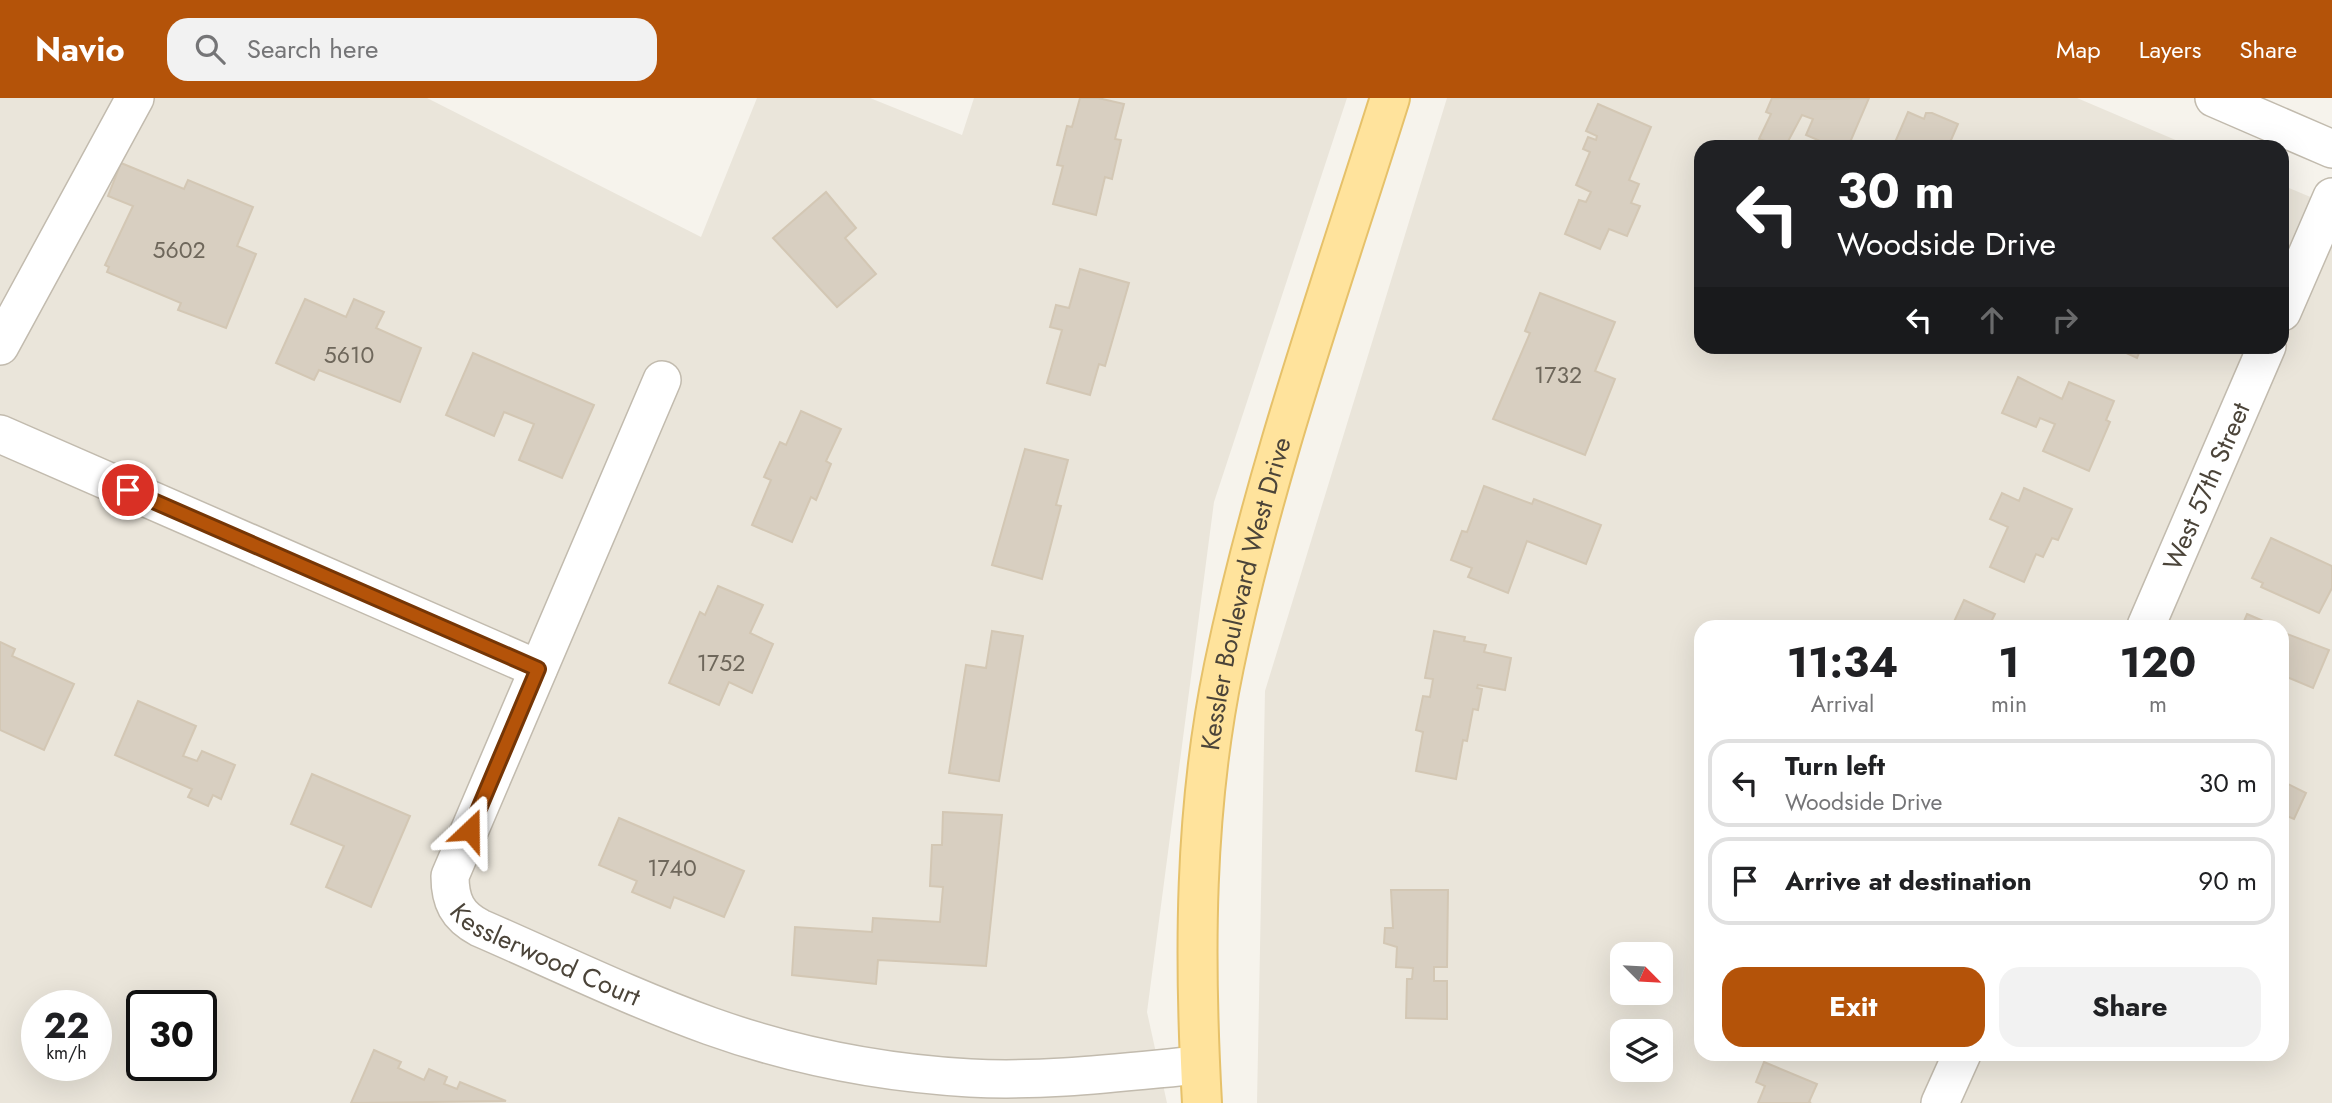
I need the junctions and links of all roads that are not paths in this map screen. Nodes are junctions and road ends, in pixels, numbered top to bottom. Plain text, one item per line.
1 (135, 98) edge
2 (1390, 98) edge
3 (2214, 98) edge
4 (2332, 149) edge
5 (2332, 197) edge
6 (2289, 296) edge
7 (0, 346) edge
8 (2264, 354) edge
9 (662, 380) dead end
10 (0, 434) edge
11 (2149, 620) edge
12 (538, 669) junction
13 (1959, 1061) edge
14 (1199, 1065) junction
15 (1202, 1103) edge
16 (1940, 1103) edge

1 - 7 street
2 - 14 main road, Kessler Boulevard West Drive
3 - 4 street
5 - 6 street
8 - 11 street, West 57th Street
9 - 12 street, Kesslerwood Court
10 - 12 street
12 - 14 street, Kesslerwood Court
13 - 16 street
14 - 15 main road, Kessler Boulevard West Drive

